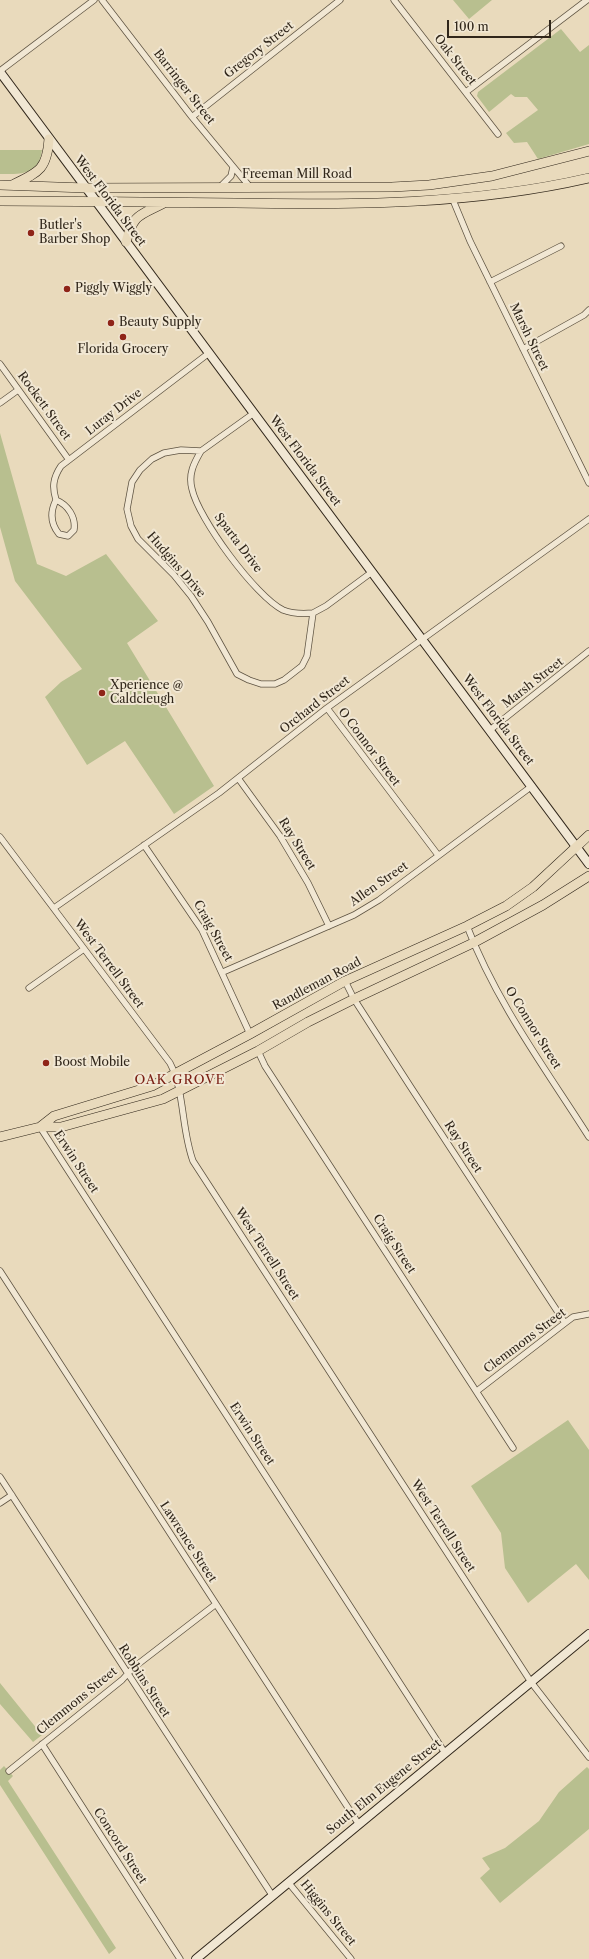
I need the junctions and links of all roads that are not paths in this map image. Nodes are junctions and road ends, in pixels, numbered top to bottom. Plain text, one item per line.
1 (94, 0) edge
2 (102, 0) edge
3 (340, 0) edge
4 (394, 0) edge
5 (587, 0) edge
6 (0, 72) edge
7 (466, 92) junction
8 (192, 117) junction
9 (498, 134) dead end
10 (49, 139) junction
11 (589, 151) edge
12 (233, 167) junction
13 (589, 178) edge
14 (0, 185) edge
15 (11, 185) junction
16 (220, 187) junction
17 (250, 187) junction
18 (86, 188) junction
19 (0, 200) edge
20 (453, 200) junction
21 (95, 201) junction
22 (166, 202) junction
23 (126, 242) junction
24 (561, 246) dead end
25 (490, 282) junction
26 (589, 310) edge
27 (523, 349) junction
28 (209, 353) junction
29 (0, 364) edge
30 (18, 390) junction
31 (0, 403) edge
32 (254, 413) junction
33 (201, 451) junction
34 (69, 460) junction
35 (589, 483) edge
36 (56, 500) junction
37 (589, 519) edge
38 (372, 572) junction
39 (313, 613) junction
40 (421, 638) junction
41 (589, 651) edge
42 (327, 708) junction
43 (490, 730) junction
44 (238, 778) junction
45 (532, 786) junction
46 (589, 835) edge
47 (0, 837) edge
48 (144, 845) junction
49 (576, 847) junction
50 (438, 855) junction
51 (589, 864) edge
52 (589, 876) edge
53 (54, 908) junction
54 (329, 926) junction
55 (467, 926) junction
56 (473, 943) junction
57 (84, 949) junction
58 (223, 972) junction
59 (345, 981) junction
60 (29, 988) dead end
61 (354, 999) junction
62 (250, 1034) junction
63 (258, 1051) junction
64 (176, 1074) junction
65 (179, 1092) junction
66 (40, 1126) junction
67 (0, 1137) edge
68 (589, 1137) edge
69 (0, 1271) edge
70 (589, 1314) edge
71 (565, 1323) junction
72 (477, 1391) junction
73 (513, 1448) dead end
74 (0, 1477) edge
75 (12, 1495) junction
76 (0, 1503) edge
77 (216, 1604) junction
78 (589, 1634) edge
79 (127, 1674) junction
80 (530, 1682) junction
81 (42, 1744) junction
82 (445, 1753) junction
83 (589, 1757) edge
84 (9, 1771) dead end
85 (358, 1823) junction
86 (288, 1882) junction
87 (272, 1895) junction
88 (180, 1959) edge
89 (196, 1959) edge
90 (351, 1959) edge

1 - 6 street
2 - 8 street, Barringer Street
3 - 8 street, Gregory Street
4 - 7 street, Oak Street
5 - 7 street
6 - 10 main road, West Florida Street
7 - 9 street, Oak Street
8 - 12 street, Barringer Street
10 - 15 main road
10 - 18 main road, West Florida Street
11 - 17 main road, Freeman Mill Road
12 - 16 street
12 - 17 street, Barringer Street
13 - 20 main road
14 - 15 main road, Freeman Mill Road
15 - 18 main road, Freeman Mill Road
16 - 17 main road, Freeman Mill Road
16 - 18 main road, Freeman Mill Road
18 - 21 main road, West Florida Street
19 - 21 main road
20 - 22 main road
20 - 25 street, Marsh Street
21 - 22 main road
21 - 23 main road, West Florida Street
22 - 23 main road
23 - 28 main road, West Florida Street
24 - 25 street
25 - 27 street, Marsh Street
26 - 27 street
27 - 35 street, Marsh Street
28 - 32 main road, West Florida Street
28 - 34 street, Luray Drive
29 - 30 street, Rockett Street
30 - 31 street
30 - 34 street, Rockett Street
32 - 33 street
32 - 38 main road, West Florida Street
33 - 39 street, Sparta Drive
33 - 39 street, Hudgins Drive
34 - 36 street, Luray Drive
36 - 36 street, Luray Drive
37 - 40 street, Orchard Street
38 - 39 street
38 - 40 main road, West Florida Street
40 - 42 street, Orchard Street
40 - 43 main road, West Florida Street
41 - 43 street, Marsh Street
42 - 44 street, Orchard Street
42 - 50 street, O Connor Street
43 - 45 main road, West Florida Street
44 - 48 street, Orchard Street
44 - 54 street, Ray Street
45 - 49 main road, West Florida Street
45 - 50 street, Allen Street
46 - 49 main road, Randleman Road
47 - 53 street, West Terrell Street
48 - 53 street, Orchard Street
48 - 58 street, Craig Street
49 - 51 main road, West Florida Street
49 - 55 main road, Randleman Road
50 - 54 street, Allen Street
52 - 56 main road, Randleman Road
53 - 57 street, West Terrell Street
54 - 58 street, Allen Street
55 - 56 street, O Connor Street
55 - 59 main road, Randleman Road
56 - 61 main road, Randleman Road
56 - 68 street, O Connor Street
57 - 60 street
57 - 64 street, West Terrell Street
58 - 62 street, Craig Street
59 - 61 street, Ray Street
59 - 62 main road, Randleman Road
61 - 63 main road, Randleman Road
61 - 71 street, Ray Street
62 - 64 main road, Randleman Road
63 - 65 main road, Randleman Road
63 - 72 street, Craig Street
64 - 65 street, West Terrell Street
64 - 66 main road, Randleman Road
65 - 66 main road, Randleman Road
65 - 80 street, West Terrell Street
66 - 67 main road, Randleman Road
66 - 82 street, Erwin Street
69 - 77 street, Lawrence Street
70 - 71 street, Clemmons Street
71 - 72 street, Clemmons Street
72 - 73 street, Craig Street
74 - 75 street, Robbins Street
75 - 76 street
75 - 79 street, Robbins Street
77 - 79 street, Clemmons Street
77 - 85 street, Lawrence Street
78 - 80 main road, South Elm Eugene Street
79 - 81 street, Clemmons Street
79 - 87 street, Robbins Street
80 - 82 main road, South Elm Eugene Street
80 - 83 street, West Terrell Street
81 - 84 street, Clemmons Street
81 - 88 street, Concord Street
82 - 85 main road, South Elm Eugene Street
85 - 86 main road, South Elm Eugene Street
86 - 87 main road, South Elm Eugene Street
86 - 90 street, Higgins Street
87 - 89 main road, South Elm Eugene Street

